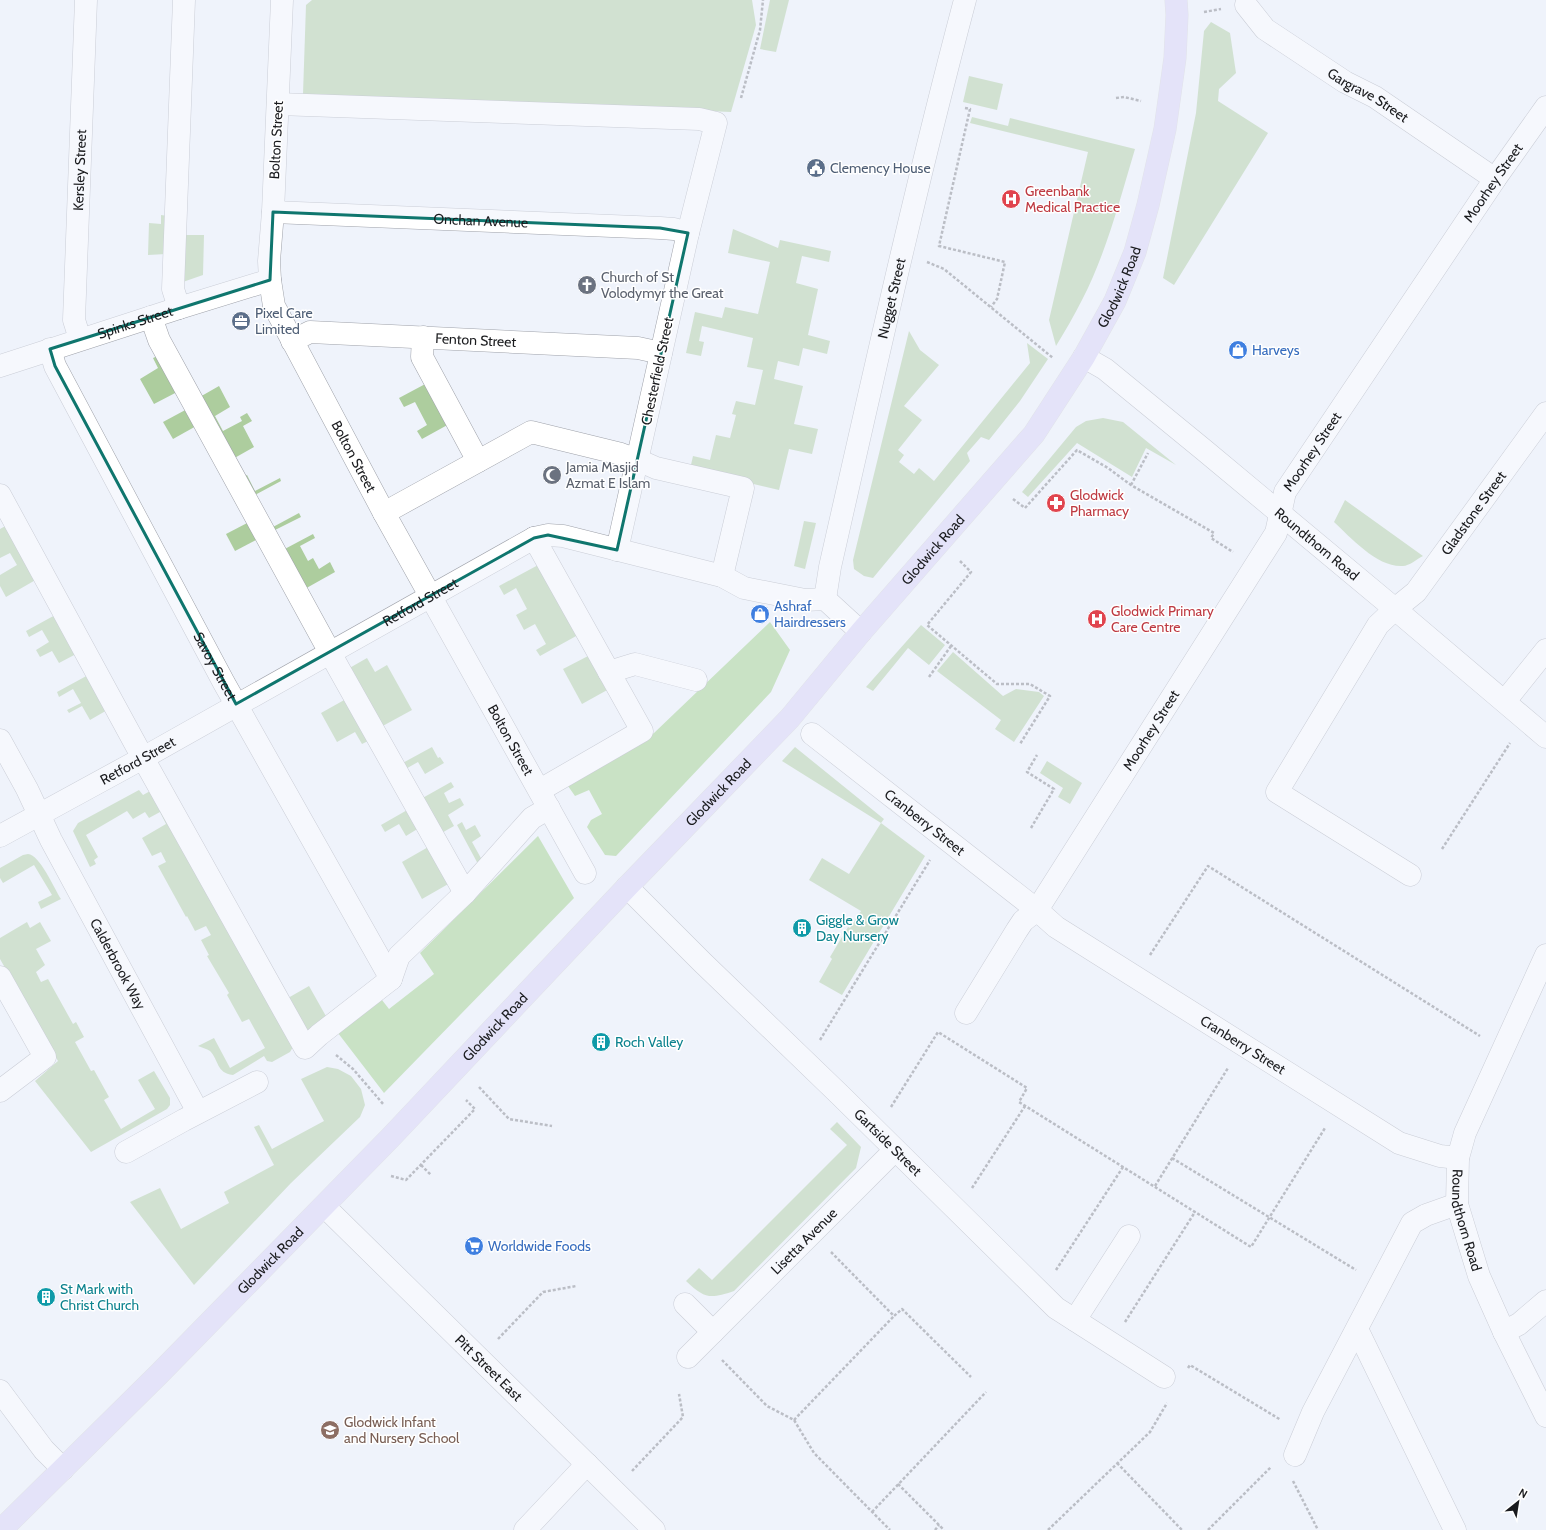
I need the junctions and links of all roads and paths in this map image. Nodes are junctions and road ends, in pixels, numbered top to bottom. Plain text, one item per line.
1 (86, 0) edge
2 (184, 0) edge
3 (282, 0) edge
4 (763, 0) edge
5 (965, 0) edge
6 (1176, 0) edge
7 (1236, 6) joint
8 (1200, 12) dead end
9 (741, 98) dead end
10 (1116, 98) dead end
11 (1133, 99) dead end
12 (278, 104) junction
13 (1546, 107) edge
14 (964, 108) dead end
15 (1495, 178) junction
16 (273, 212) junction
17 (688, 233) junction
18 (925, 261) dead end
19 (270, 280) junction
20 (991, 307) junction
21 (179, 308) junction
22 (151, 317) junction
23 (423, 337) junction
24 (80, 339) junction
25 (292, 341) junction
26 (50, 349) junction
27 (661, 353) junction
28 (1084, 357) junction
29 (1054, 360) dead end
30 (0, 366) edge
31 (1546, 413) edge
32 (1148, 453) dead end
33 (638, 460) junction
34 (478, 461) junction
35 (1131, 485) junction
36 (0, 495) edge
37 (1011, 498) dead end
38 (384, 513) junction
39 (1280, 513) junction
40 (534, 538) junction
41 (617, 550) junction
42 (1238, 555) dead end
43 (960, 561) dead end
44 (722, 576) junction
45 (431, 596) junction
46 (825, 599) junction
47 (1395, 609) junction
48 (861, 632) junction
49 (951, 646) junction
50 (1546, 650) edge
51 (331, 652) junction
52 (609, 672) junction
53 (929, 677) dead end
54 (696, 680) dead end
55 (1505, 701) junction
56 (236, 704) junction
57 (812, 734) dead end
58 (1513, 737) dead end
59 (1546, 737) edge
60 (0, 740) edge
61 (1020, 744) dead end
62 (1037, 756) dead end
63 (143, 758) junction
64 (545, 799) junction
65 (39, 815) junction
66 (1031, 828) dead end
67 (0, 836) edge
68 (1442, 849) dead end
69 (932, 858) dead end
70 (585, 873) dead end
71 (1410, 875) dead end
72 (627, 887) junction
73 (465, 893) junction
74 (1037, 910) junction
75 (1546, 955) edge
76 (0, 978) edge
77 (1136, 978) junction
78 (391, 979) junction
79 (966, 1013) dead end
80 (820, 1040) dead end
81 (1485, 1040) dead end
82 (335, 1055) dead end
83 (1230, 1065) dead end
84 (257, 1082) dead end
85 (479, 1087) dead end
86 (0, 1091) edge
87 (466, 1100) dead end
88 (384, 1105) dead end
89 (1024, 1106) junction
90 (891, 1108) dead end
91 (198, 1112) junction
92 (1327, 1124) dead end
93 (552, 1126) dead end
94 (895, 1150) junction
95 (126, 1152) dead end
96 (1172, 1158) junction
97 (1458, 1158) junction
98 (421, 1165) junction
99 (1123, 1167) junction
100 (431, 1175) dead end
101 (390, 1176) dead end
102 (1155, 1186) junction
103 (972, 1189) dead end
104 (1457, 1204) junction
105 (324, 1206) junction
106 (1195, 1212) junction
107 (1269, 1217) junction
108 (1129, 1236) dead end
109 (830, 1251) dead end
110 (1055, 1272) dead end
111 (1380, 1285) junction
112 (576, 1286) dead end
113 (1546, 1301) edge
114 (685, 1304) dead end
115 (894, 1316) junction
116 (1075, 1320) junction
117 (1122, 1327) dead end
118 (1358, 1329) junction
119 (713, 1332) junction
120 (1504, 1332) junction
121 (493, 1344) dead end
122 (717, 1355) dead end
123 (688, 1357) dead end
124 (1186, 1372) dead end
125 (971, 1377) dead end
126 (1164, 1377) dead end
127 (0, 1391) edge
128 (986, 1392) dead end
129 (679, 1394) dead end
130 (1170, 1398) dead end
131 (1546, 1416) edge
132 (794, 1420) junction
133 (1281, 1420) dead end
134 (1295, 1455) joint
135 (1117, 1463) junction
136 (587, 1464) junction
137 (63, 1469) junction
138 (632, 1471) dead end
139 (898, 1484) junction
140 (872, 1512) junction
141 (939, 1525) junction
142 (1, 1530) edge
143 (525, 1530) edge
144 (654, 1530) edge
145 (890, 1530) edge
146 (935, 1530) edge
147 (944, 1530) edge
148 (1048, 1530) edge
149 (1182, 1530) edge
150 (1318, 1530) edge
151 (1455, 1530) edge

1 - 24 street, Kersley Street
2 - 21 street
3 - 12 street, Bolton Street
4 - 9 path
5 - 46 street, Nugget Street
6 - 28 main road, Glodwick Road
7 - 8 path
7 - 15 street, Gargrave Street
10 - 11 path
12 - 16 street, Bolton Street
12 - 17 street, Chesterfield Street
13 - 15 street, Moorhey Street
14 - 20 path
15 - 39 street, Moorhey Street
16 - 17 street, Onchan Avenue
16 - 19 street, Bolton Street
17 - 27 street, Chesterfield Street
18 - 20 path
19 - 21 street, Spinks Street
19 - 25 street, Bolton Street
20 - 29 path
21 - 22 street, Spinks Street
22 - 24 street, Spinks Street
22 - 51 street
23 - 25 street, Fenton Street
23 - 27 street, Fenton Street
23 - 34 street
24 - 26 street, Spinks Street
25 - 38 street, Bolton Street
26 - 30 street, Spinks Street
26 - 56 street, Savoy Street
27 - 33 street, Chesterfield Street
28 - 39 street, Roundthorn Road
28 - 48 main road, Glodwick Road
31 - 47 street, Gladstone Street
32 - 35 path
33 - 34 street
33 - 41 street, Chesterfield Street
33 - 44 street
34 - 38 street
35 - 37 path
35 - 42 path
36 - 63 street
38 - 45 street, Bolton Street
39 - 47 street, Roundthorn Road
39 - 74 street, Moorhey Street
40 - 41 street, Retford Street
40 - 45 street, Retford Street
40 - 52 street
41 - 44 street, Retford Street
43 - 49 path
44 - 46 street, Retford Street
45 - 51 street, Retford Street
45 - 64 street, Bolton Street
46 - 48 street
47 - 55 street, Roundthorn Road
47 - 71 street, Gladstone Street
48 - 72 main road, Glodwick Road
49 - 53 path
49 - 61 path
50 - 55 street
51 - 56 street, Retford Street
51 - 73 street
52 - 54 street
52 - 64 street
55 - 59 street, Roundthorn Road
56 - 63 street, Retford Street
56 - 78 street, Savoy Street
57 - 74 street, Cranberry Street
58 - 68 path
60 - 65 street, Calderbrook Way
62 - 66 path
63 - 65 street, Retford Street
63 - 78 street
64 - 70 street, Bolton Street
64 - 73 street
65 - 67 street, Retford Street
65 - 91 street, Calderbrook Way
69 - 80 path
72 - 94 street, Gartside Street
72 - 105 main road, Glodwick Road
73 - 78 street
74 - 77 street, Cranberry Street
74 - 79 street
75 - 97 street, Roundthorn Road
76 - 86 street
77 - 81 path
77 - 97 street, Cranberry Street
82 - 88 path
83 - 96 path
84 - 91 street
85 - 93 path
87 - 98 path
89 - 90 path
89 - 99 path
89 - 103 path
91 - 95 street
92 - 107 path
94 - 116 street, Gartside Street
94 - 119 street, Lisetta Avenue
96 - 102 path
96 - 107 path
97 - 104 street, Roundthorn Road
98 - 100 path
98 - 101 path
99 - 102 path
99 - 110 path
102 - 106 path
104 - 111 street
104 - 120 street, Roundthorn Road
105 - 136 street, Pitt Street East
105 - 137 main road, Glodwick Road
106 - 107 path
106 - 117 path
107 - 111 path
108 - 116 street
109 - 115 path
111 - 118 street
112 - 121 path
113 - 120 street
114 - 119 street
115 - 125 path
115 - 132 path
116 - 126 street, Gartside Street
118 - 134 street
118 - 151 street
119 - 123 street, Lisetta Avenue
120 - 131 street, Roundthorn Road
122 - 132 path
124 - 133 path
127 - 137 street
128 - 139 path
129 - 138 path
130 - 135 path
132 - 140 path
134 - 150 path
135 - 148 path
135 - 149 path
136 - 143 street
136 - 144 street, Pitt Street East
137 - 142 main road, Glodwick Road
139 - 140 path
139 - 141 path
140 - 145 path
141 - 146 path
141 - 147 path

